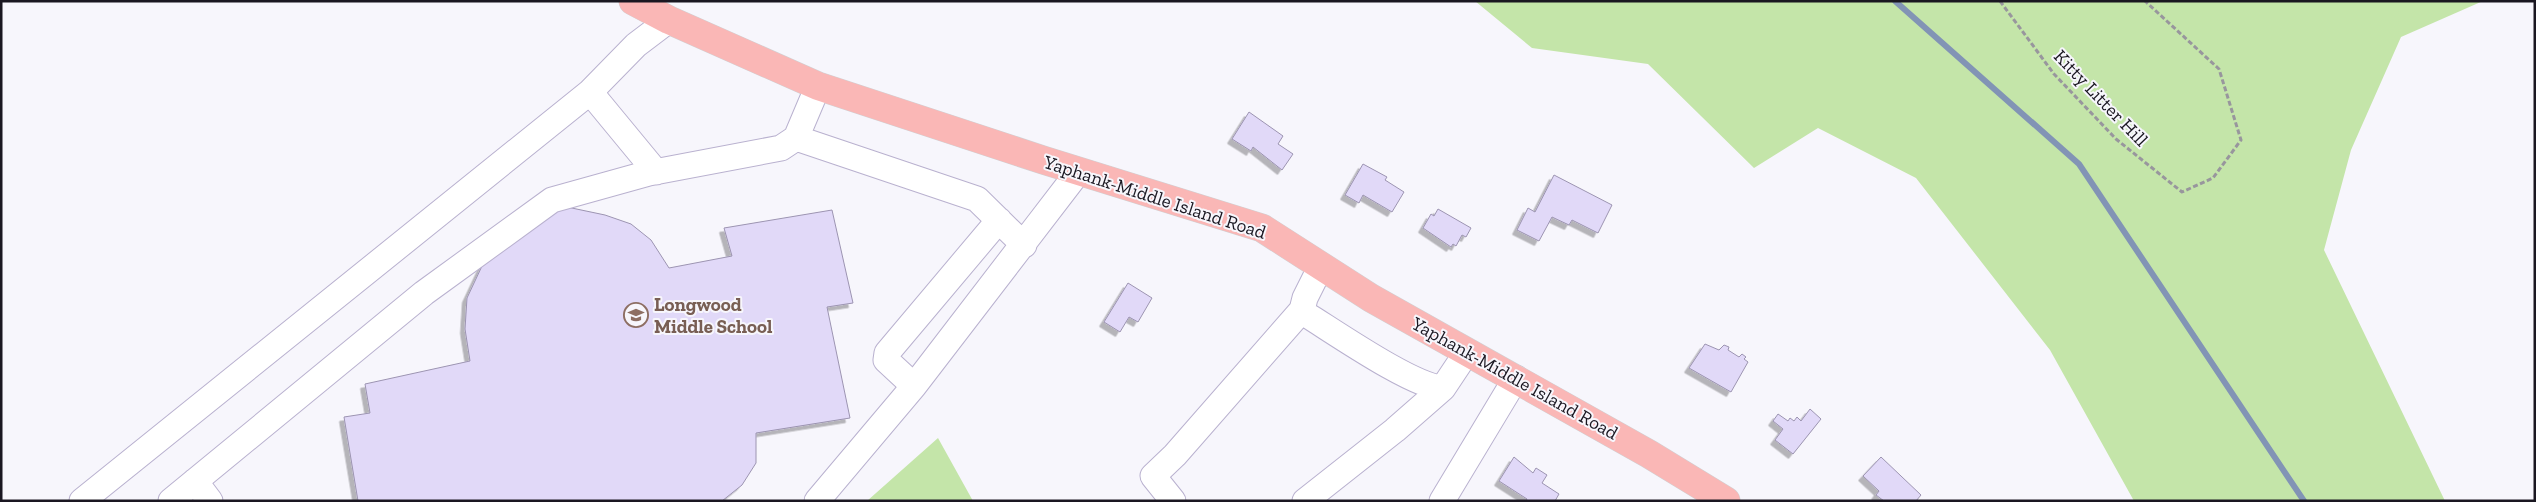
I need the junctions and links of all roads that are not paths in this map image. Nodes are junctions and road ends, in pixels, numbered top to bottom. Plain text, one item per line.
1 (633, 1) edge
2 (669, 20) junction
3 (818, 86) junction
4 (590, 92) junction
5 (796, 138) junction
6 (1079, 171) junction
7 (656, 172) junction
8 (999, 220) junction
9 (1024, 245) junction
10 (1321, 266) junction
11 (1302, 310) junction
12 (1467, 352) junction
13 (1516, 378) junction
14 (914, 386) junction
15 (1443, 388) junction
16 (195, 481) junction
17 (82, 501) edge
18 (171, 501) edge
19 (210, 501) edge
20 (817, 501) edge
21 (1173, 501) edge
22 (1305, 501) edge
23 (1442, 501) edge
24 (1726, 501) edge

1 - 2 main road, Yaphank-Middle Island Road
2 - 3 main road, Yaphank-Middle Island Road
2 - 4 street
3 - 5 street
3 - 6 main road, Yaphank-Middle Island Road
4 - 7 street
4 - 17 street
5 - 7 street
5 - 8 street
6 - 9 street
6 - 10 main road, Yaphank-Middle Island Road
7 - 16 street
8 - 9 street
8 - 14 street
9 - 14 street
10 - 11 street
10 - 12 main road, Yaphank-Middle Island Road
11 - 15 street
11 - 21 street
12 - 13 main road, Yaphank-Middle Island Road
12 - 15 street
13 - 23 street
13 - 24 main road, Yaphank-Middle Island Road
14 - 20 street
15 - 22 street
16 - 18 street
16 - 19 street

